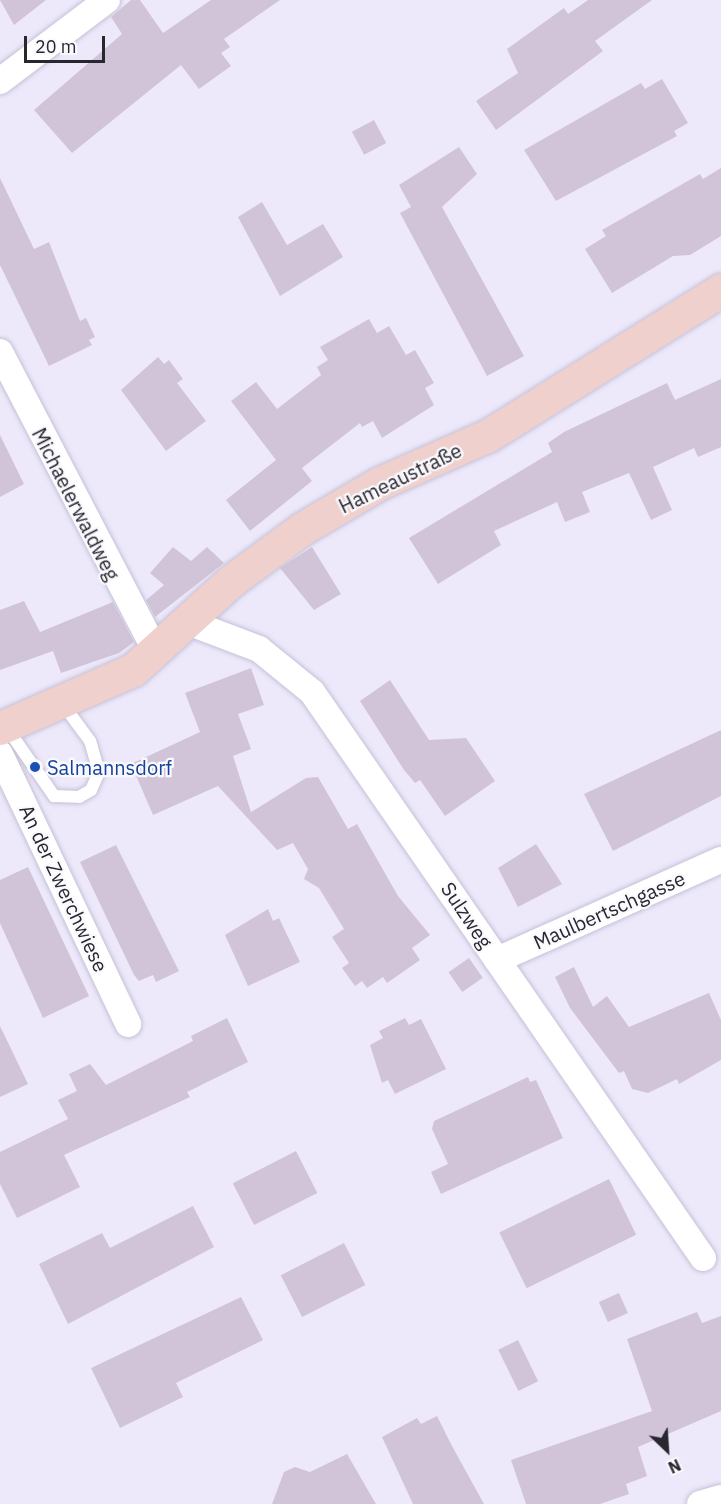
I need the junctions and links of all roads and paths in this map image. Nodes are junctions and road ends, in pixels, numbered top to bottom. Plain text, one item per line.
1 (107, 0) edge
2 (0, 81) edge
3 (721, 290) edge
4 (0, 352) edge
5 (188, 622) junction
6 (156, 652) junction
7 (62, 703) junction
8 (2, 736) edge
9 (721, 860) edge
10 (498, 960) junction
11 (128, 1024) dead end
12 (703, 1258) dead end
13 (721, 1498) edge
14 (700, 1504) edge

1 - 2 street
3 - 5 main road, Hameaustraße
4 - 6 street, Michaelerwaldweg
5 - 6 main road, Hameaustraße
5 - 10 street, Sulzweg
6 - 7 main road, Hameaustraße
7 - 8 main road, Hameaustraße
7 - 8 lane
8 - 11 street, An der Zwerchwiese
9 - 10 street, Maulbertschgasse
10 - 12 street, Sulzweg
13 - 14 street

